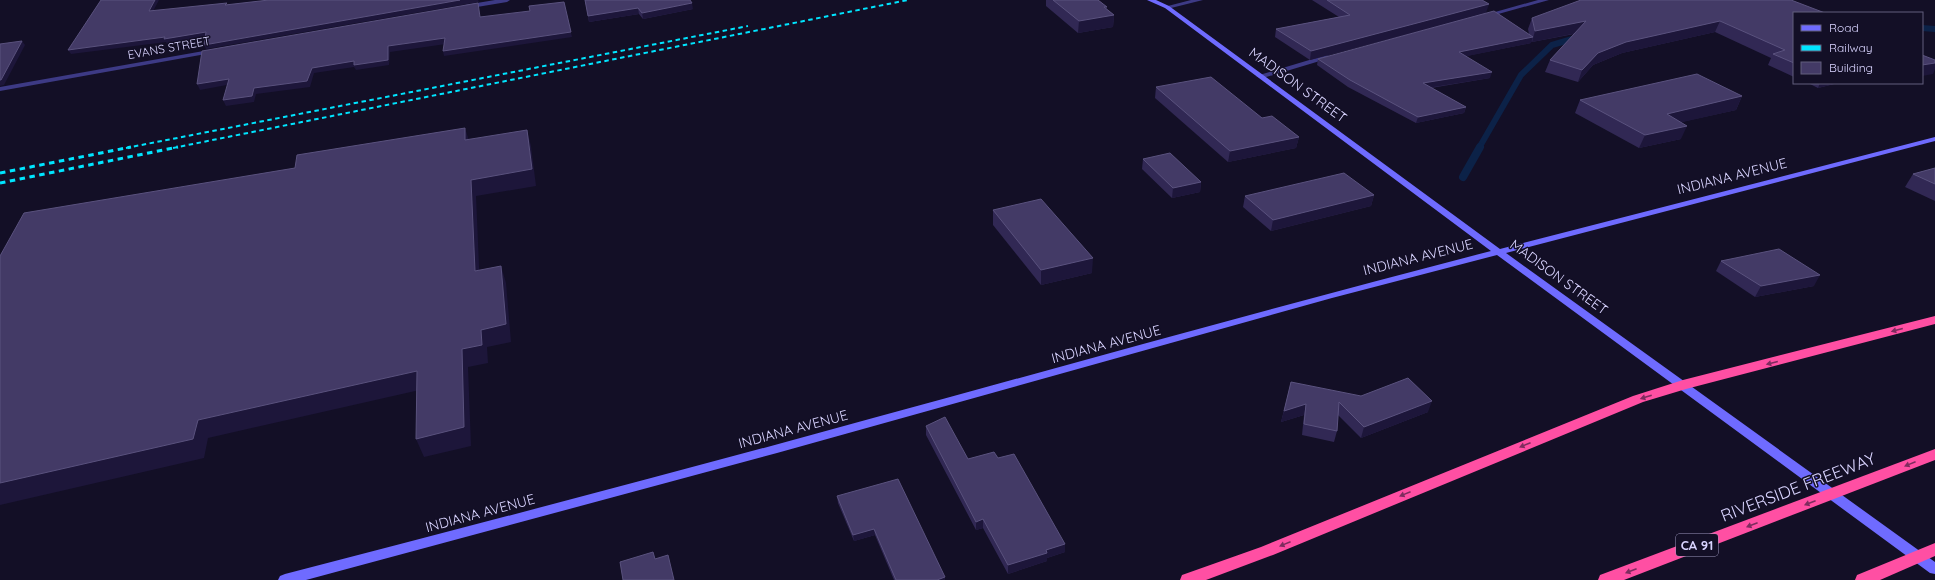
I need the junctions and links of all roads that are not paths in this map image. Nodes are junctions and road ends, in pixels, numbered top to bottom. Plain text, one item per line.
1 (502, 0) edge
2 (1150, 0) edge
3 (1200, 0) edge
4 (1546, 0) edge
5 (1168, 4) edge
6 (461, 8) edge
7 (1478, 18) edge
8 (221, 50) edge
9 (1335, 56) edge
10 (1260, 76) junction
11 (0, 88) edge
12 (1935, 139) edge
13 (1499, 252) junction
14 (1935, 320) edge
15 (1683, 385) junction
16 (1935, 454) edge
17 (1935, 549) edge
18 (1935, 568) edge
19 (1868, 578) edge
20 (285, 580) edge
21 (1188, 580) edge
22 (1606, 580) edge

1 - 6 street
2 - 5 main road, MADISON STREET
3 - 5 street
4 - 7 street
5 - 10 main road, MADISON STREET
8 - 11 street, EVANS STREET
9 - 10 street
10 - 13 main road, MADISON STREET
12 - 13 main road, INDIANA AVENUE
13 - 15 main road, MADISON STREET
13 - 20 main road, INDIANA AVENUE
14 -> 15 highway
15 - 18 main road, MADISON STREET
15 -> 21 highway
16 -> 22 highway, RIVERSIDE FREEWAY / CA 91
17 - 19 highway

